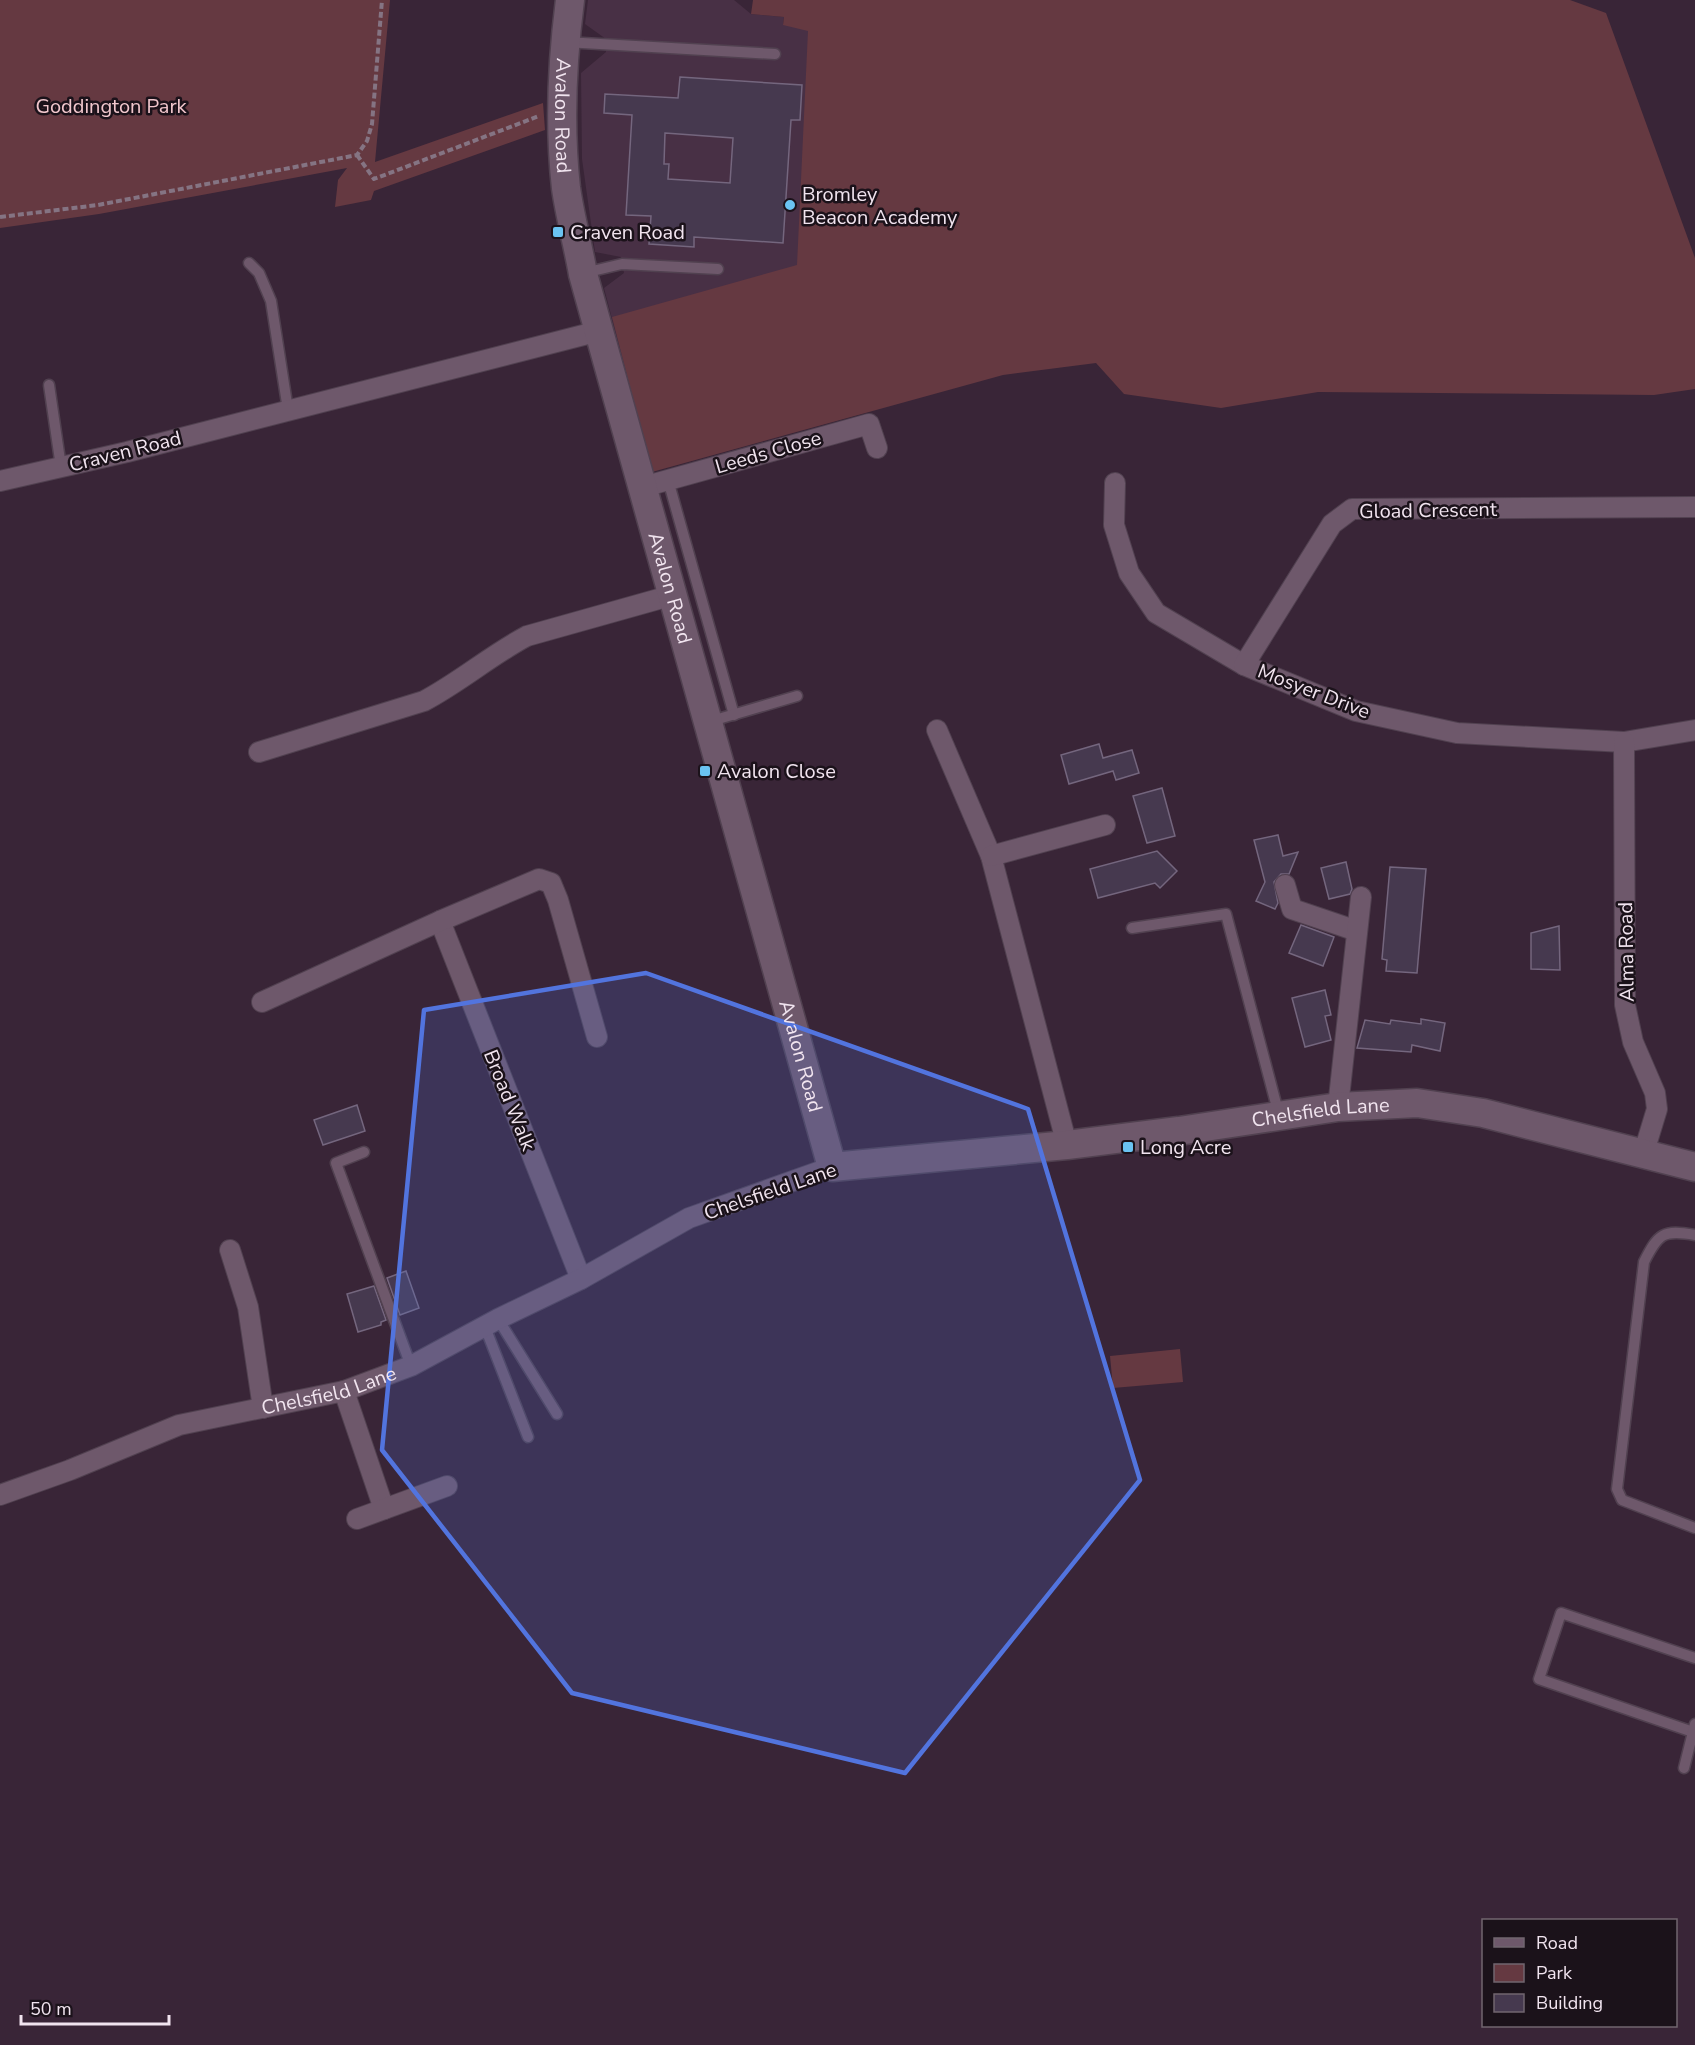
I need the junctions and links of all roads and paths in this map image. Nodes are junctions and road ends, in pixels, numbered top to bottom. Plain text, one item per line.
1 (382, 0) edge
2 (570, 0) edge
3 (565, 42) junction
4 (775, 54) dead end
5 (541, 115) dead end
6 (357, 155) junction
7 (0, 217) edge
8 (249, 263) dead end
9 (718, 269) dead end
10 (583, 274) junction
11 (598, 331) junction
12 (49, 385) dead end
13 (288, 410) junction
14 (877, 448) dead end
15 (61, 467) junction
16 (0, 481) edge
17 (1115, 483) dead end
18 (655, 484) junction
19 (1695, 507) edge
20 (673, 595) junction
21 (1244, 665) junction
22 (798, 696) dead end
23 (734, 715) junction
24 (707, 723) junction
25 (937, 730) dead end
26 (1695, 730) edge
27 (1624, 742) junction
28 (259, 752) dead end
29 (1105, 825) dead end
30 (991, 856) junction
31 (1285, 885) dead end
32 (1361, 897) dead end
33 (440, 921) junction
34 (1132, 928) dead end
35 (1357, 931) junction
36 (262, 1002) dead end
37 (597, 1037) dead end
38 (1338, 1107) junction
39 (1279, 1115) junction
40 (1067, 1145) junction
41 (364, 1152) dead end
42 (1643, 1155) junction
43 (832, 1167) junction
44 (1695, 1167) edge
45 (1695, 1235) edge
46 (230, 1250) dead end
47 (581, 1279) junction
48 (492, 1323) junction
49 (411, 1366) junction
50 (344, 1390) junction
51 (263, 1408) junction
52 (557, 1414) dead end
53 (528, 1437) dead end
54 (447, 1486) dead end
55 (0, 1495) edge
56 (384, 1509) junction
57 (357, 1519) dead end
58 (1695, 1528) edge
59 (1695, 1658) edge
60 (1694, 1728) edge
61 (1684, 1768) dead end

1 - 6 path
2 - 3 street, Avalon Road
3 - 4 lane
3 - 10 street, Avalon Road
5 - 6 path
6 - 7 path
8 - 13 lane
9 - 10 lane
10 - 11 street, Avalon Road
11 - 13 street, Craven Road
11 - 18 street, Avalon Road
12 - 15 lane
13 - 15 street, Craven Road
14 - 18 street, Leeds Close
15 - 16 street, Craven Road
17 - 21 street, Mosyer Drive
18 - 20 street, Avalon Road
18 - 23 lane
19 - 21 street, Gload Crescent
20 - 24 street, Avalon Road
20 - 28 street
21 - 27 street, Mosyer Drive
22 - 23 lane
23 - 24 lane
24 - 43 street, Avalon Road
25 - 30 street
26 - 27 street, Mosyer Drive
27 - 42 street, Alma Road
29 - 30 street
30 - 40 street
31 - 35 street
32 - 35 street
33 - 36 street
33 - 37 street
33 - 47 street, Broad Walk
34 - 39 lane
35 - 38 street
38 - 39 street, Chelsfield Lane
38 - 42 street, Chelsfield Lane
39 - 40 street, Chelsfield Lane
40 - 43 street, Chelsfield Lane
41 - 49 lane
42 - 44 street, Chelsfield Lane
43 - 47 street, Chelsfield Lane
45 - 58 lane
46 - 51 street
47 - 48 street, Chelsfield Lane
48 - 49 street, Chelsfield Lane
48 - 52 lane
48 - 53 lane
49 - 50 street, Chelsfield Lane
50 - 51 street, Chelsfield Lane
50 - 56 street
51 - 55 street, Chelsfield Lane
54 - 56 street
56 - 57 street
59 - 60 lane
60 - 61 lane

